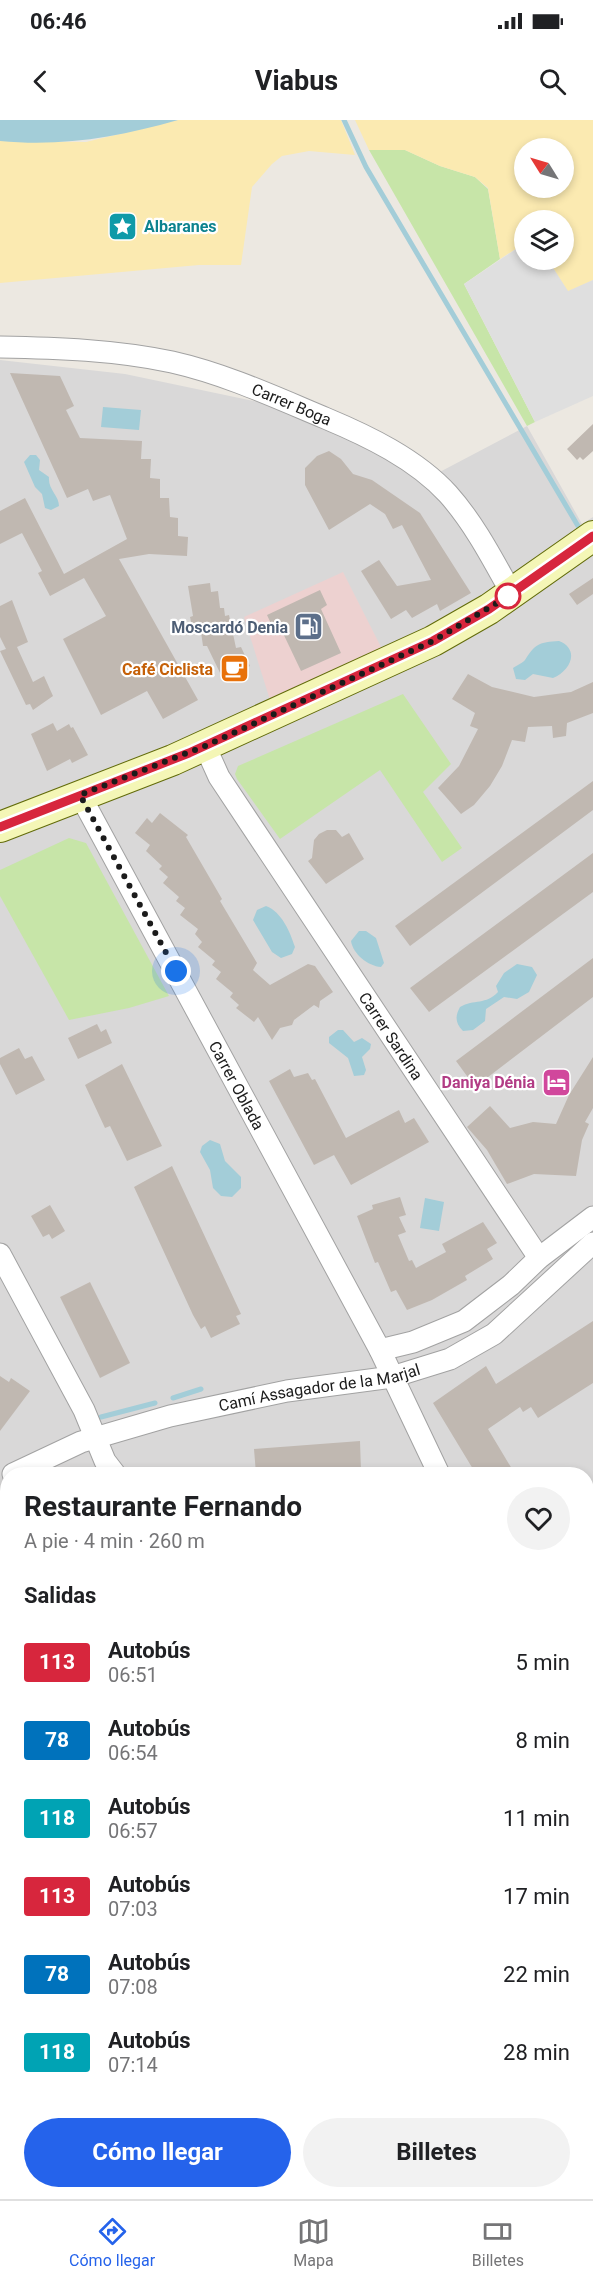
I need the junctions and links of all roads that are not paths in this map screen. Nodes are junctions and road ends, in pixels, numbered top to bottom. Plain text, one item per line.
1 (0, 347) edge
2 (593, 536) edge
3 (512, 594) junction
4 (205, 746) junction
5 (80, 795) junction
6 (0, 827) edge
7 (593, 1217) edge
8 (593, 1243) edge
9 (0, 1254) edge
10 (539, 1258) junction
11 (380, 1350) junction
12 (392, 1377) junction
13 (96, 1438) junction
14 (28, 1467) edge
15 (110, 1467) edge
16 (436, 1467) edge

1 - 3 street, Carrer Boga
2 - 3 main road
3 - 4 main road
4 - 5 main road
4 - 10 street, Carrer Sardina
5 - 6 main road
5 - 11 street, Carrer Oblada
7 - 10 street
8 - 12 street, Camí Assagador de la Marjal
9 - 13 street
10 - 11 street
11 - 12 street, Carrer Oblada
12 - 13 street, Camí Assagador de la Marjal
12 - 16 street, Carrer Oblada
13 - 14 street, Camí Assagador de la Marjal
13 - 15 street

